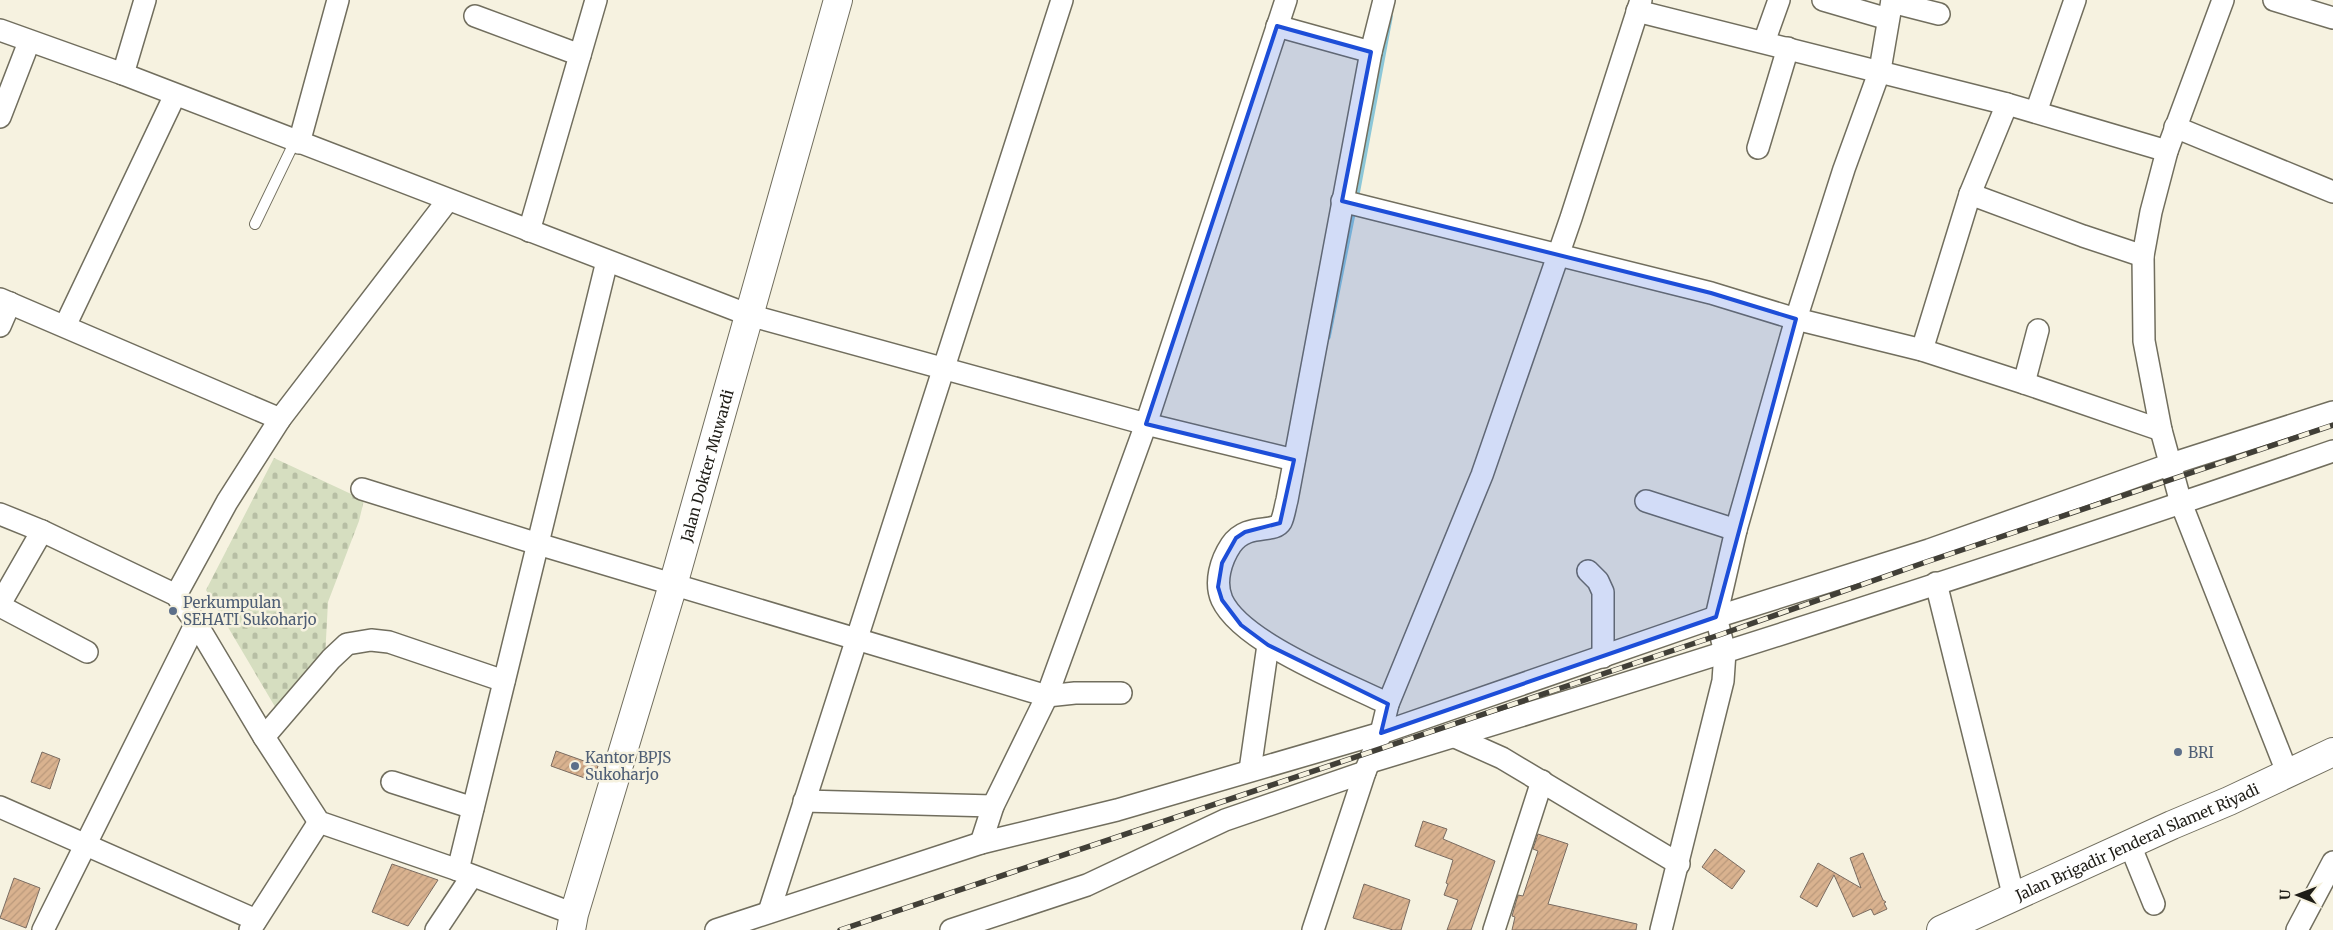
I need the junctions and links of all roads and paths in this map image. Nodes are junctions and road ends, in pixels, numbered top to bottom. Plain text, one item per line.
1 (145, 0) edge
2 (338, 0) edge
3 (596, 0) edge
4 (838, 0) edge
5 (1062, 0) edge
6 (1286, 0) edge
7 (1384, 0) edge
8 (1779, 0) edge
9 (1823, 0) edge
10 (2074, 0) edge
11 (2223, 0) edge
12 (2274, 0) edge
13 (1639, 5) edge
14 (1891, 7) edge
15 (1938, 14) dead end
16 (475, 16) dead end
17 (2333, 18) edge
18 (1277, 26) junction
19 (0, 30) edge
20 (29, 42) junction
21 (1764, 42) junction
22 (1788, 48) junction
23 (1371, 52) junction
24 (580, 55) junction
25 (1880, 70) junction
26 (122, 74) junction
27 (175, 94) junction
28 (2006, 104) junction
29 (2036, 112) junction
30 (0, 117) edge
31 (2175, 127) junction
32 (297, 142) junction
33 (1758, 148) dead end
34 (2167, 151) junction
35 (2333, 192) edge
36 (1970, 194) junction
37 (448, 200) junction
38 (1350, 203) junction
39 (255, 224) dead end
40 (529, 231) junction
41 (1557, 254) junction
42 (2143, 256) junction
43 (607, 260) junction
44 (5, 301) edge
45 (749, 315) junction
46 (1796, 319) junction
47 (0, 326) edge
48 (65, 326) junction
49 (2038, 330) dead end
50 (1922, 350) junction
51 (944, 368) junction
52 (2024, 382) junction
53 (2333, 412) edge
54 (280, 419) junction
55 (1146, 424) junction
56 (2161, 430) junction
57 (2333, 450) edge
58 (1294, 460) junction
59 (2171, 464) junction
60 (362, 489) dead end
61 (1646, 501) dead end
62 (2181, 503) junction
63 (0, 514) edge
64 (1736, 530) junction
65 (42, 531) junction
66 (538, 544) junction
67 (1588, 571) dead end
68 (1936, 583) junction
69 (673, 585) junction
70 (176, 595) junction
71 (0, 605) edge
72 (1716, 617) junction
73 (196, 624) junction
74 (856, 639) junction
75 (1268, 645) junction
76 (87, 652) dead end
77 (1725, 652) junction
78 (1603, 657) junction
79 (504, 682) junction
80 (1120, 693) dead end
81 (1048, 696) junction
82 (1388, 704) junction
83 (1381, 732) junction
84 (264, 737) junction
85 (1455, 737) junction
86 (2333, 752) edge
87 (1368, 767) junction
88 (1250, 770) junction
89 (2287, 772) junction
90 (1542, 781) junction
91 (392, 782) dead end
92 (804, 801) junction
93 (994, 806) junction
94 (0, 807) edge
95 (473, 808) junction
96 (319, 822) junction
97 (981, 843) junction
98 (86, 844) junction
99 (2130, 845) junction
100 (2333, 862) edge
101 (1679, 864) junction
102 (465, 873) junction
103 (2014, 898) junction
104 (2154, 904) dead end
105 (769, 912) junction
106 (572, 922) edge
107 (253, 925) edge
108 (1953, 927) edge
109 (43, 930) edge
110 (436, 930) edge
111 (716, 930) edge
112 (951, 930) edge
113 (1313, 930) edge
114 (1494, 930) edge
115 (1661, 930) edge
116 (2297, 930) edge

1 - 26 street
2 - 32 street
3 - 24 street
4 - 45 main road, Jalan Dokter Muwardi
5 - 51 street
6 - 18 street
7 - 23 street
8 - 21 street
9 - 14 street
10 - 29 street
11 - 31 street
12 - 17 street
13 - 21 street
13 - 41 street
14 - 15 street
14 - 25 street
16 - 24 street
18 - 23 street
18 - 55 street
19 - 20 street
20 - 26 street
20 - 30 street
21 - 22 street
22 - 25 street
22 - 33 street
23 - 38 street
24 - 40 street
25 - 28 street
25 - 46 street
26 - 27 street
27 - 32 street
27 - 48 street
28 - 29 street
28 - 36 street
29 - 34 street
31 - 34 street
31 - 35 street
32 - 37 street
32 - 39 lane
34 - 42 street
36 - 42 street
36 - 50 street
37 - 40 street
37 - 54 street
38 - 41 street
38 - 58 street
40 - 43 street
41 - 46 street
41 - 82 street
42 - 56 street
43 - 45 street
43 - 66 street
44 - 47 street
44 - 48 street
45 - 51 street
45 - 69 main road, Jalan Dokter Muwardi
46 - 50 street
46 - 64 street
48 - 54 street
49 - 52 street
50 - 52 street
51 - 55 street
51 - 74 street
52 - 56 street
53 - 59 street
54 - 70 street
55 - 58 street
55 - 81 street
56 - 59 street
57 - 62 street
58 - 75 street
59 - 62 street
59 - 72 street
60 - 66 street
61 - 64 street
62 - 68 street
62 - 89 street
63 - 65 street
64 - 72 street
65 - 70 street
65 - 71 street
66 - 69 street
66 - 79 street
67 - 78 street
68 - 77 street
68 - 103 street
69 - 74 street
69 - 106 main road, Jalan Dokter Muwardi
70 - 73 street
71 - 76 street
72 - 77 street
72 - 78 street
73 - 84 street
73 - 98 street
74 - 81 street
74 - 92 street
75 - 82 street
75 - 88 street
77 - 85 street
77 - 101 street
78 - 83 street
79 - 84 street
79 - 95 street
80 - 81 street
81 - 93 street
82 - 83 street
83 - 87 street
83 - 88 street
84 - 96 street
85 - 87 street
85 - 90 street
86 - 89 main road, Jalan Brigadir Jenderal Slamet Riyadi
87 - 112 street
87 - 113 street
88 - 97 street
89 - 99 main road, Jalan Brigadir Jenderal Slamet Riyadi
90 - 101 street
90 - 114 street
91 - 95 street
92 - 93 street
92 - 105 street
93 - 97 street
94 - 98 street
95 - 102 street
96 - 102 street
96 - 107 street
97 - 105 street
98 - 107 street
98 - 109 street
99 - 103 main road, Jalan Brigadir Jenderal Slamet Riyadi
99 - 104 street
100 - 116 street
101 - 115 street
102 - 106 street
102 - 110 street
103 - 108 main road, Jalan Brigadir Jenderal Slamet Riyadi
105 - 111 street

